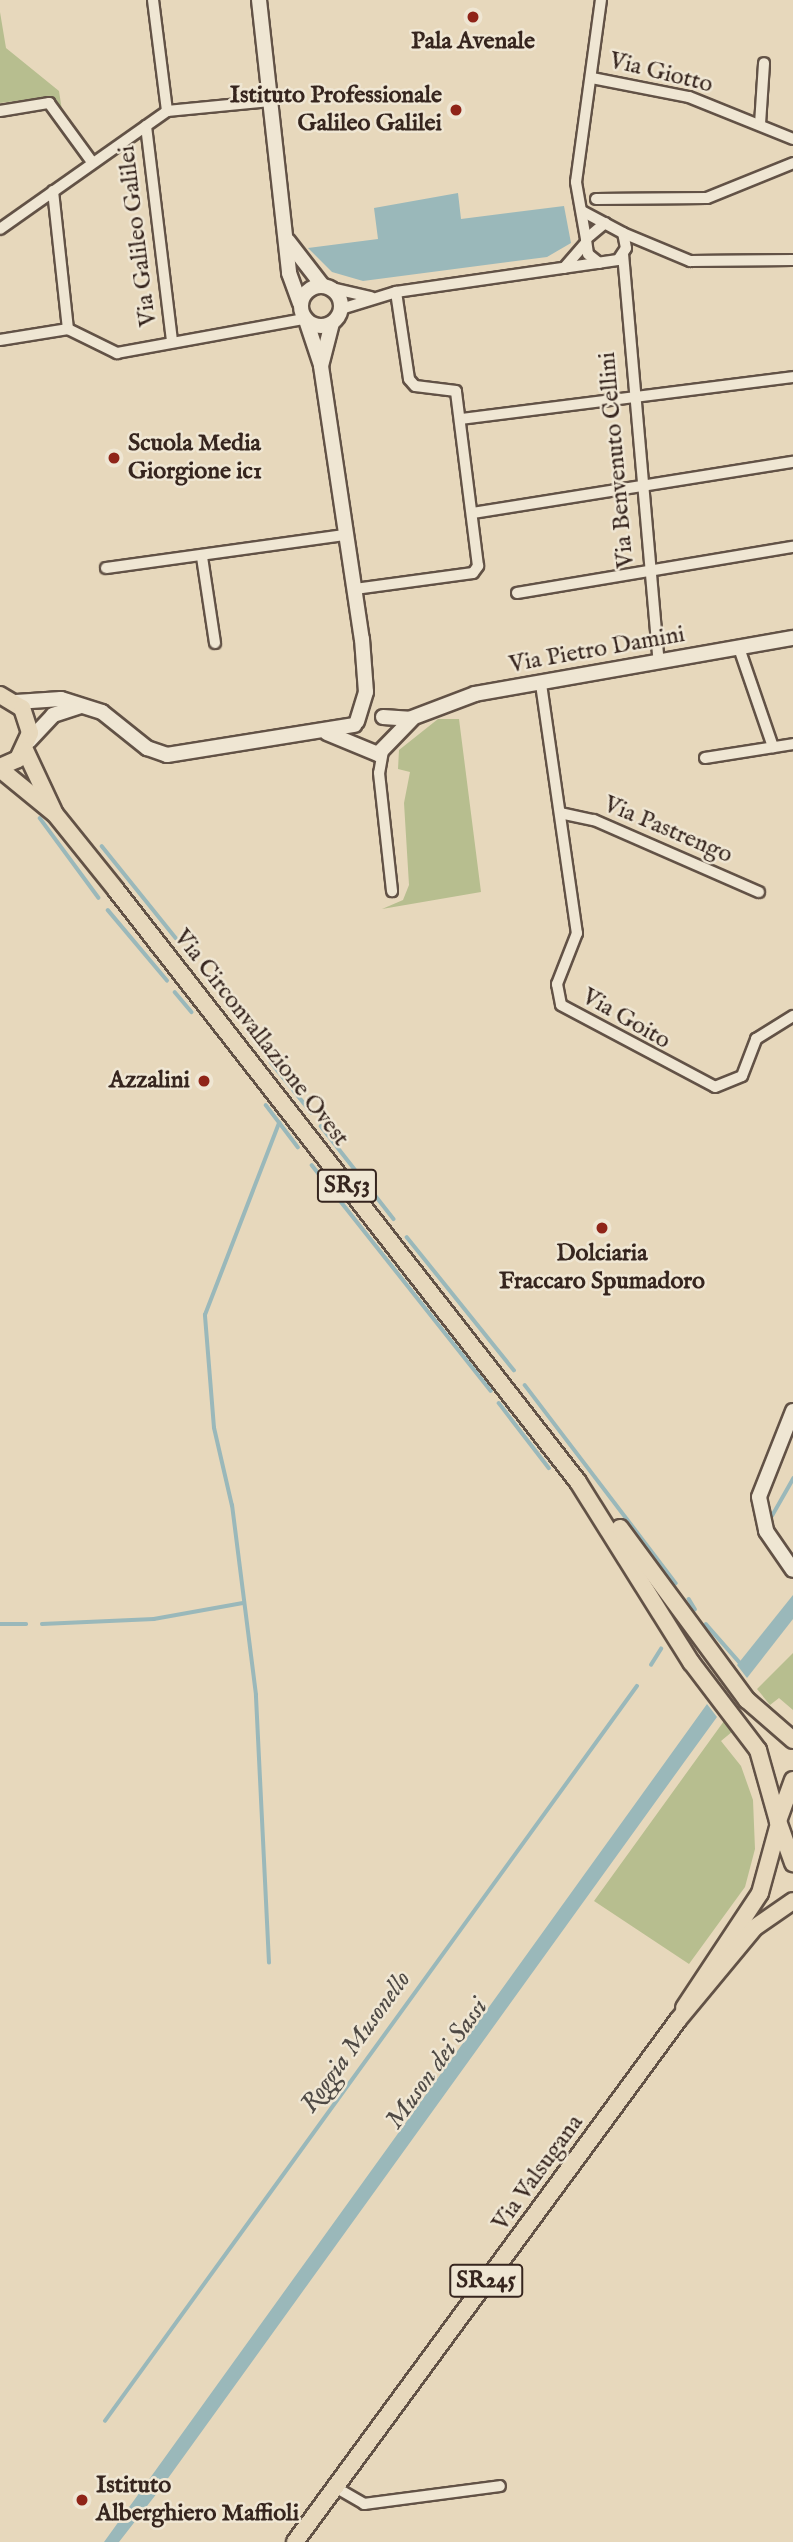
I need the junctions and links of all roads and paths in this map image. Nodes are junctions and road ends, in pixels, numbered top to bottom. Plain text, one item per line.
1 (153, 0) edge
2 (259, 0) edge
3 (601, 0) edge
4 (764, 63) dead end
5 (592, 78) junction
6 (271, 101) junction
7 (0, 111) edge
8 (167, 111) junction
9 (760, 124) junction
10 (146, 126) junction
11 (793, 139) edge
12 (92, 162) junction
13 (793, 163) edge
14 (53, 191) junction
15 (596, 199) dead end
16 (582, 211) junction
17 (605, 223) junction
18 (0, 229) edge
19 (623, 233) junction
20 (286, 237) junction
21 (586, 241) junction
22 (650, 248) junction
23 (624, 253) junction
24 (793, 260) edge
25 (599, 263) junction
26 (564, 268) junction
27 (327, 286) junction
28 (396, 292) junction
29 (371, 297) junction
30 (341, 309) junction
31 (301, 315) junction
32 (332, 323) junction
33 (68, 329) junction
34 (0, 340) edge
35 (172, 341) junction
36 (321, 366) junction
37 (793, 377) edge
38 (632, 398) junction
39 (460, 419) junction
40 (793, 462) edge
41 (641, 484) junction
42 (473, 513) junction
43 (345, 535) junction
44 (793, 547) edge
45 (202, 557) junction
46 (106, 568) dead end
47 (649, 570) junction
48 (355, 589) junction
49 (517, 593) dead end
50 (793, 638) edge
51 (215, 643) dead end
52 (739, 648) junction
53 (659, 662) junction
54 (541, 684) junction
55 (366, 692) junction
56 (0, 695) edge
57 (16, 702) junction
58 (81, 706) junction
59 (381, 716) junction
60 (413, 718) junction
61 (356, 723) junction
62 (326, 733) junction
63 (793, 744) edge
64 (27, 746) junction
65 (773, 747) junction
66 (375, 749) junction
67 (705, 758) dead end
68 (0, 768) edge
69 (560, 813) junction
70 (55, 814) junction
71 (392, 891) dead end
72 (759, 892) dead end
73 (793, 1016) edge
74 (793, 1411) edge
75 (584, 1490) junction
76 (793, 1570) edge
77 (793, 1740) edge
78 (793, 1780) edge
79 (778, 1824) junction
80 (793, 1863) edge
81 (793, 1901) edge
82 (678, 2020) junction
83 (500, 2486) dead end
84 (335, 2487) junction
85 (295, 2542) edge

1 - 8 street
2 - 6 street
3 - 5 street, Via Giotto
4 - 9 street
5 - 9 street, Via Giotto
5 - 16 street, Via Giotto
6 - 8 street
6 - 20 street
7 - 12 street
8 - 10 street
9 - 11 street, Via Giotto
10 - 12 street
10 - 35 street, Via Galileo Galilei
12 - 14 street
13 - 15 street
14 - 18 street
14 - 33 street
16 - 17 street
16 - 21 street, Via Giotto
17 - 19 street
17 - 21 street
19 - 22 street
19 - 23 street, Via Benvenuto Cellini
20 - 27 street
20 - 31 street
21 - 25 street
21 - 26 street
22 - 23 street
22 - 24 street
23 - 25 street
23 - 38 street, Via Benvenuto Cellini
25 - 26 street
26 - 28 street
27 - 29 street
27 - 30 street
27 - 31 street
28 - 29 street
28 - 39 street
29 - 30 street
30 - 32 street
31 - 32 street
31 - 35 street
31 - 36 street
32 - 36 street
33 - 34 street
33 - 35 street
36 - 43 street
37 - 38 street
38 - 39 street
38 - 41 street, Via Benvenuto Cellini
39 - 42 street
40 - 41 street
41 - 42 street
41 - 47 street, Via Benvenuto Cellini
42 - 48 street
43 - 45 street
43 - 48 street
44 - 47 street
45 - 46 street
45 - 51 street
47 - 49 street
47 - 53 street, Via Benvenuto Cellini
48 - 55 street
50 - 52 street, Via Pietro Damini
52 - 53 street, Via Pietro Damini
52 - 65 street
53 - 54 street, Via Pietro Damini
54 - 60 street, Via Pietro Damini
54 - 69 street, Via Goito
55 - 59 street
55 - 61 street
56 - 57 main road
57 - 58 street
57 - 64 main road, Via Circonvallazione Ovest / SR53
58 - 62 street
58 - 64 street
59 - 60 street
59 - 61 street
59 - 66 street
60 - 66 street
61 - 62 street
61 - 66 street
62 - 66 street
63 - 65 street
64 - 68 main road, Via Circonvallazione Ovest / SR53
64 - 70 main road, Via Circonvallazione Ovest / SR53
65 - 67 street
66 - 71 street
68 - 70 main road, Via Circonvallazione Ovest / SR53
69 - 72 street, Via Pastrengo
69 - 73 street, Via Goito
70 - 75 main road, Via Circonvallazione Ovest / SR53
74 - 76 street
75 - 77 main road, Via Circonvallazione Ovest / SR53
75 - 79 main road, Via Circonvallazione Ovest / SR53
78 - 79 main road
79 - 80 main road, Via Circonvallazione Ovest / SR53
79 - 82 main road, Via Valsugana / SR245
81 - 82 main road, Via Valsugana / SR245
82 - 84 main road, Via Valsugana / SR245
83 - 84 street
84 - 85 main road, Via Valsugana / SR245

